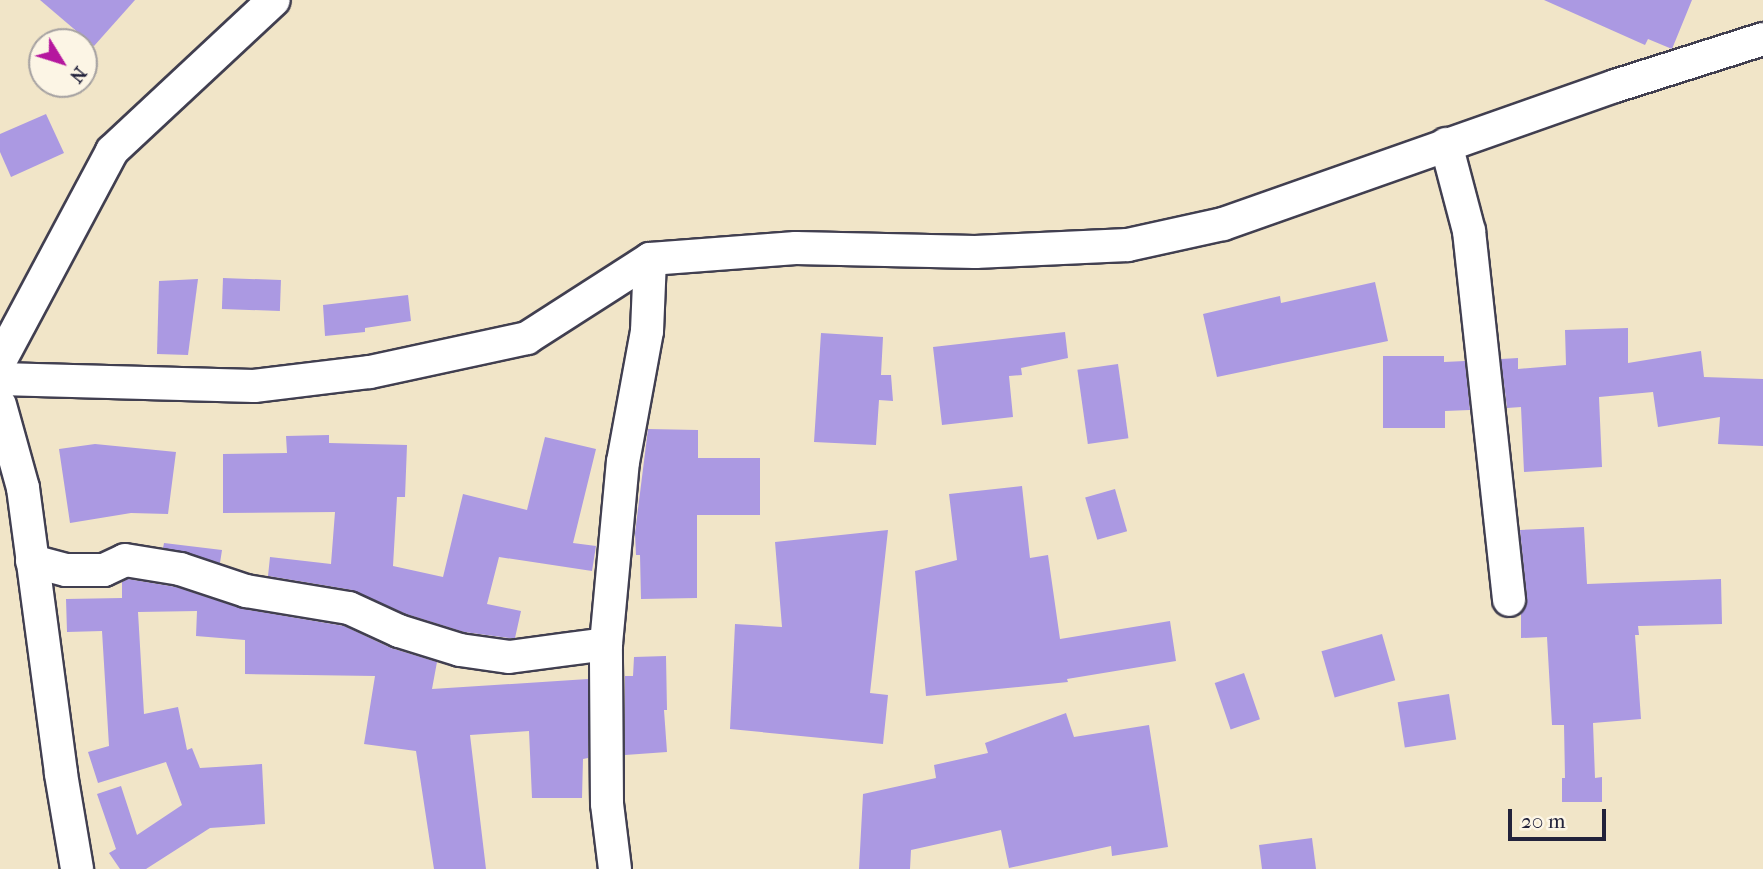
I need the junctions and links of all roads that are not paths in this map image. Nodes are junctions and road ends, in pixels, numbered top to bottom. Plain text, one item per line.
1 (274, 0) edge
2 (1763, 39) edge
3 (1446, 144) junction
4 (650, 259) junction
5 (0, 361) edge
6 (0, 379) edge
7 (0, 405) edge
8 (32, 561) junction
9 (1509, 600) dead end
10 (606, 643) junction
11 (77, 869) edge
12 (615, 869) edge

1 - 5 street
2 - 3 street
3 - 4 street
3 - 9 street
4 - 6 street
4 - 10 street
7 - 8 street
8 - 10 street
8 - 11 street
10 - 12 street

